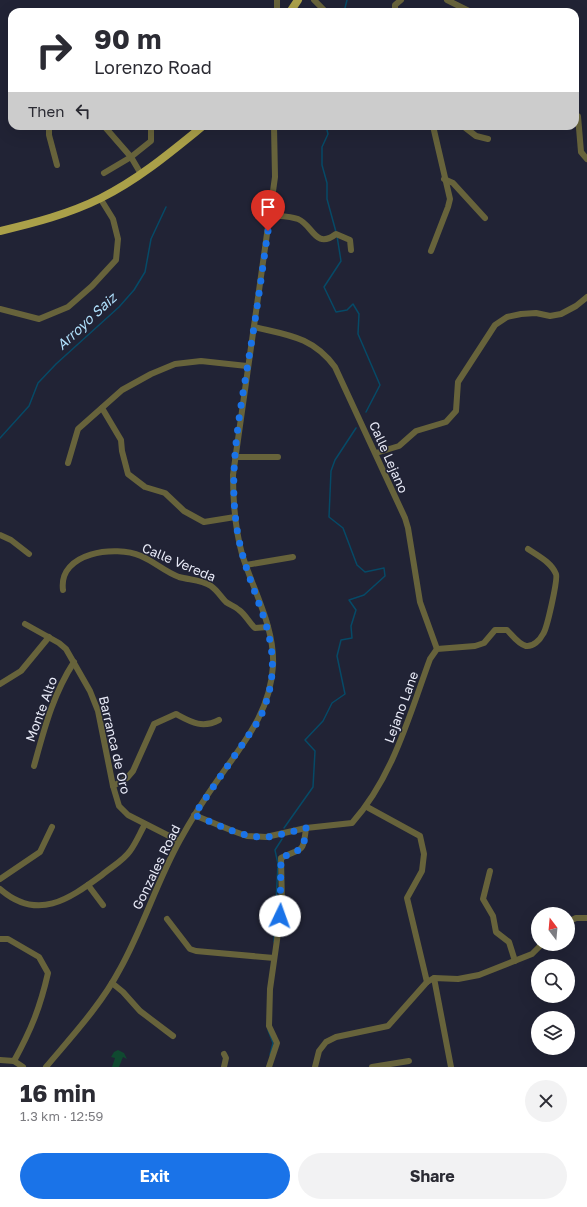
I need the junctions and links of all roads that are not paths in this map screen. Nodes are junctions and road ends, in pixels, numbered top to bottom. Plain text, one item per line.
1 (314, 0) edge
2 (401, 0) edge
3 (447, 0) edge
4 (322, 8) edge
5 (395, 8) edge
6 (463, 8) edge
7 (579, 128) edge
8 (49, 130) edge
9 (107, 130) edge
10 (151, 130) edge
11 (199, 130) edge
12 (274, 130) edge
13 (435, 130) edge
14 (468, 130) edge
15 (488, 139) dead end
16 (131, 157) junction
17 (587, 159) edge
18 (57, 165) dead end
19 (104, 173) dead end
20 (141, 174) junction
21 (444, 179) junction
22 (100, 198) junction
23 (270, 215) junction
24 (484, 218) dead end
25 (0, 231) edge
26 (351, 250) dead end
27 (431, 251) dead end
28 (587, 297) edge
29 (0, 309) edge
30 (254, 327) junction
31 (247, 366) junction
32 (102, 408) junction
33 (376, 453) junction
34 (235, 457) junction
35 (278, 457) dead end
36 (68, 463) dead end
37 (235, 517) junction
38 (0, 535) edge
39 (528, 549) dead end
40 (29, 554) dead end
41 (293, 557) dead end
42 (246, 565) junction
43 (62, 590) dead end
44 (25, 624) dead end
45 (268, 627) junction
46 (49, 637) junction
47 (437, 649) junction
48 (74, 662) junction
49 (0, 684) edge
50 (219, 720) dead end
51 (34, 766) dead end
52 (113, 786) junction
53 (367, 807) junction
54 (194, 815) junction
55 (146, 824) junction
56 (52, 827) dead end
57 (306, 828) junction
58 (179, 841) junction
59 (490, 871) dead end
60 (0, 879) edge
61 (88, 885) junction
62 (0, 889) edge
63 (103, 905) dead end
64 (575, 918) edge
65 (587, 918) edge
66 (167, 919) dead end
67 (0, 939) edge
68 (535, 951) edge
69 (272, 958) dead end
70 (515, 961) junction
71 (434, 978) junction
72 (427, 982) junction
73 (112, 983) junction
74 (173, 1036) dead end
75 (224, 1054) dead end
76 (0, 1060) edge
77 (409, 1061) dead end
78 (15, 1064) edge
79 (23, 1067) edge
80 (46, 1067) edge
81 (224, 1067) edge
82 (270, 1067) edge
83 (315, 1067) edge
84 (372, 1067) edge
85 (451, 1067) edge

1 - 4 street
2 - 5 street
3 - 6 street
7 - 17 street
8 - 18 street
9 - 16 street
10 - 16 street
11 - 20 main road
12 - 23 street, Gonzales Road
13 - 21 street
14 - 15 street
16 - 19 street
16 - 20 street
20 - 22 main road
21 - 24 street
21 - 27 street
22 - 25 main road
22 - 29 street
23 - 26 street
23 - 30 street, Gonzales Road
28 - 33 street
30 - 31 street, Gonzales Road
30 - 33 street, Calle Lejano
31 - 32 street
31 - 34 street, Gonzales Road
32 - 36 street
32 - 37 street
33 - 47 street, Calle Lejano
34 - 35 street
34 - 37 street, Gonzales Road
37 - 42 street, Gonzales Road
38 - 40 street
39 - 47 street
41 - 42 street
42 - 45 street, Gonzales Road
43 - 45 street, Calle Vereda
44 - 46 street, Barranca de Oro
45 - 54 street, Gonzales Road
46 - 48 street, Barranca de Oro
46 - 49 street
47 - 53 street, Lejano Lane
48 - 51 street, Monte Alto
48 - 52 street, Barranca de Oro
50 - 52 street
52 - 55 street, Barranca de Oro
53 - 57 street, Lejano Lane
53 - 72 street
54 - 57 street, Lejano Lane
54 - 58 street, Gonzales Road
55 - 58 street, Barranca de Oro
55 - 61 street
56 - 60 street
57 - 82 street
58 - 73 street, Gonzales Road
59 - 70 street
61 - 62 street
61 - 63 street
64 - 65 street
66 - 69 street
67 - 78 street
68 - 70 street
70 - 71 street
71 - 72 street
71 - 85 street
72 - 83 street
73 - 74 street
73 - 80 street, Gonzales Road
75 - 81 street
76 - 78 street
77 - 84 street
78 - 79 street

